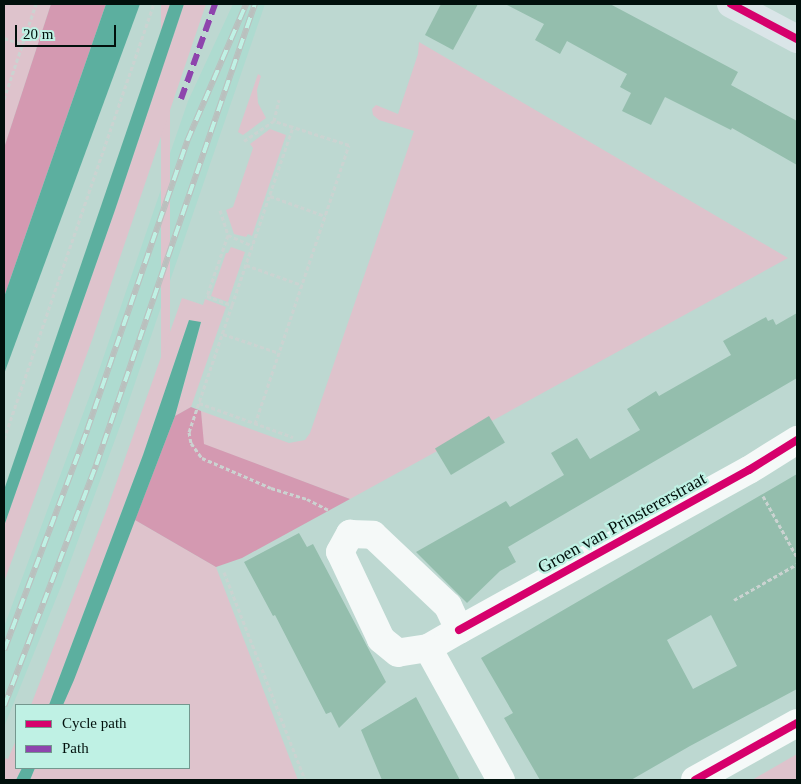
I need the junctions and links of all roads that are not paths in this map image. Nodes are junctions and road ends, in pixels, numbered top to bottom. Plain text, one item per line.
1 (740, 6) edge
2 (797, 39) edge
3 (797, 440) edge
4 (459, 630) junction
5 (428, 648) junction
6 (797, 723) edge
7 (500, 780) edge
8 (695, 780) edge

1 - 2 main road
3 - 4 street, Groen van Prinstererstraat
4 - 5 street, Groen van Prinstererstraat
4 - 5 street
5 - 7 street
6 - 8 street

